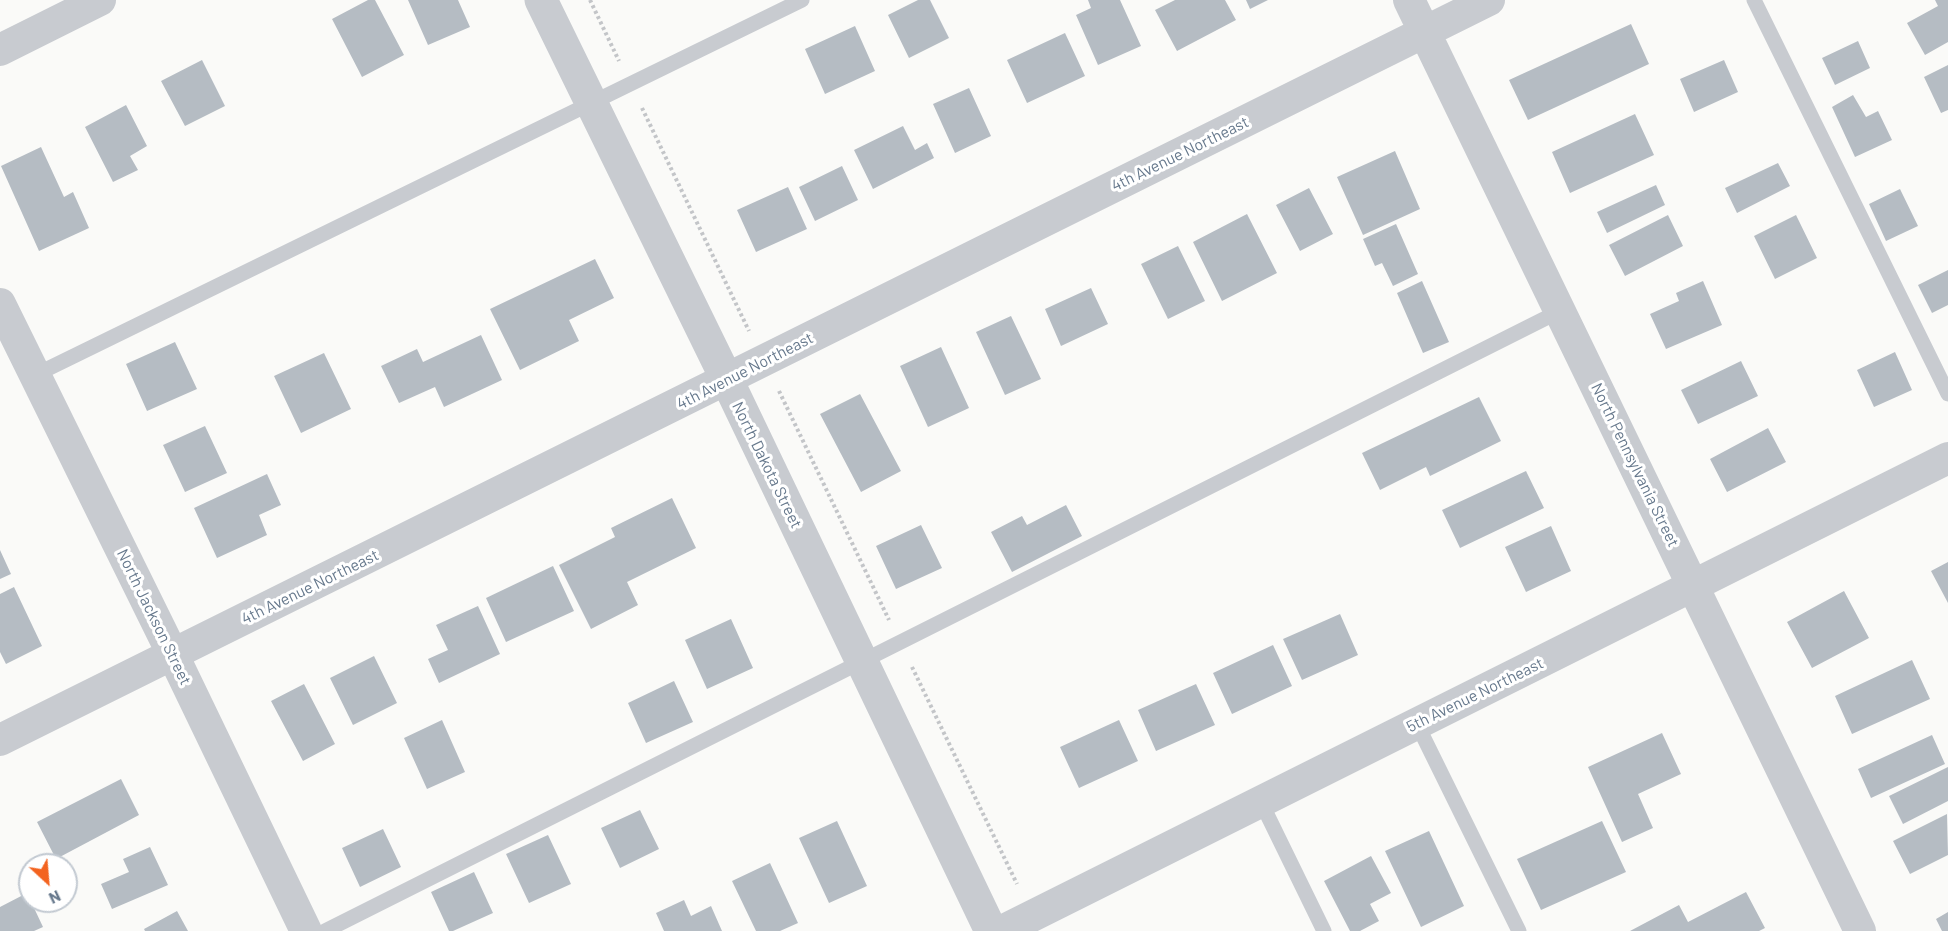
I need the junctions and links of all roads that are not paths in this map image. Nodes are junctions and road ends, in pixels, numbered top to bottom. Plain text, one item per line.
1 (100, 0) edge
2 (541, 0) edge
3 (802, 0) edge
4 (1409, 0) edge
5 (1489, 0) edge
6 (1754, 0) edge
7 (1425, 32) junction
8 (0, 50) edge
9 (592, 104) junction
10 (0, 304) edge
11 (1560, 312) junction
12 (35, 375) junction
13 (727, 380) junction
14 (1948, 394) edge
15 (1948, 458) edge
16 (1694, 587) junction
17 (173, 655) junction
18 (862, 662) junction
19 (1417, 724) junction
20 (0, 740) edge
21 (1261, 802) junction
22 (306, 931) edge
23 (325, 931) edge
24 (991, 931) edge
25 (1002, 931) edge
26 (1324, 931) edge
27 (1519, 931) edge
28 (1860, 931) edge

1 - 8 street
2 - 9 street, North Dakota Street
3 - 9 lane
4 - 7 street, North Pennsylvania Street
5 - 7 street, 4th Avenue Northeast
6 - 14 lane
7 - 11 street, North Pennsylvania Street
7 - 13 street, 4th Avenue Northeast
9 - 12 lane
9 - 13 street, North Dakota Street
10 - 12 street, North Jackson Street
11 - 16 street, North Pennsylvania Street
11 - 18 lane
12 - 17 street, North Jackson Street
13 - 17 street, 4th Avenue Northeast
13 - 18 street, North Dakota Street
15 - 16 street, 5th Avenue Northeast
16 - 19 street, 5th Avenue Northeast
16 - 28 street, North Pennsylvania Street
17 - 20 street, 4th Avenue Northeast
17 - 22 street, North Jackson Street
18 - 23 lane
18 - 24 street, North Dakota Street
19 - 21 street, 5th Avenue Northeast
19 - 27 lane
21 - 25 street, 5th Avenue Northeast
21 - 26 lane

